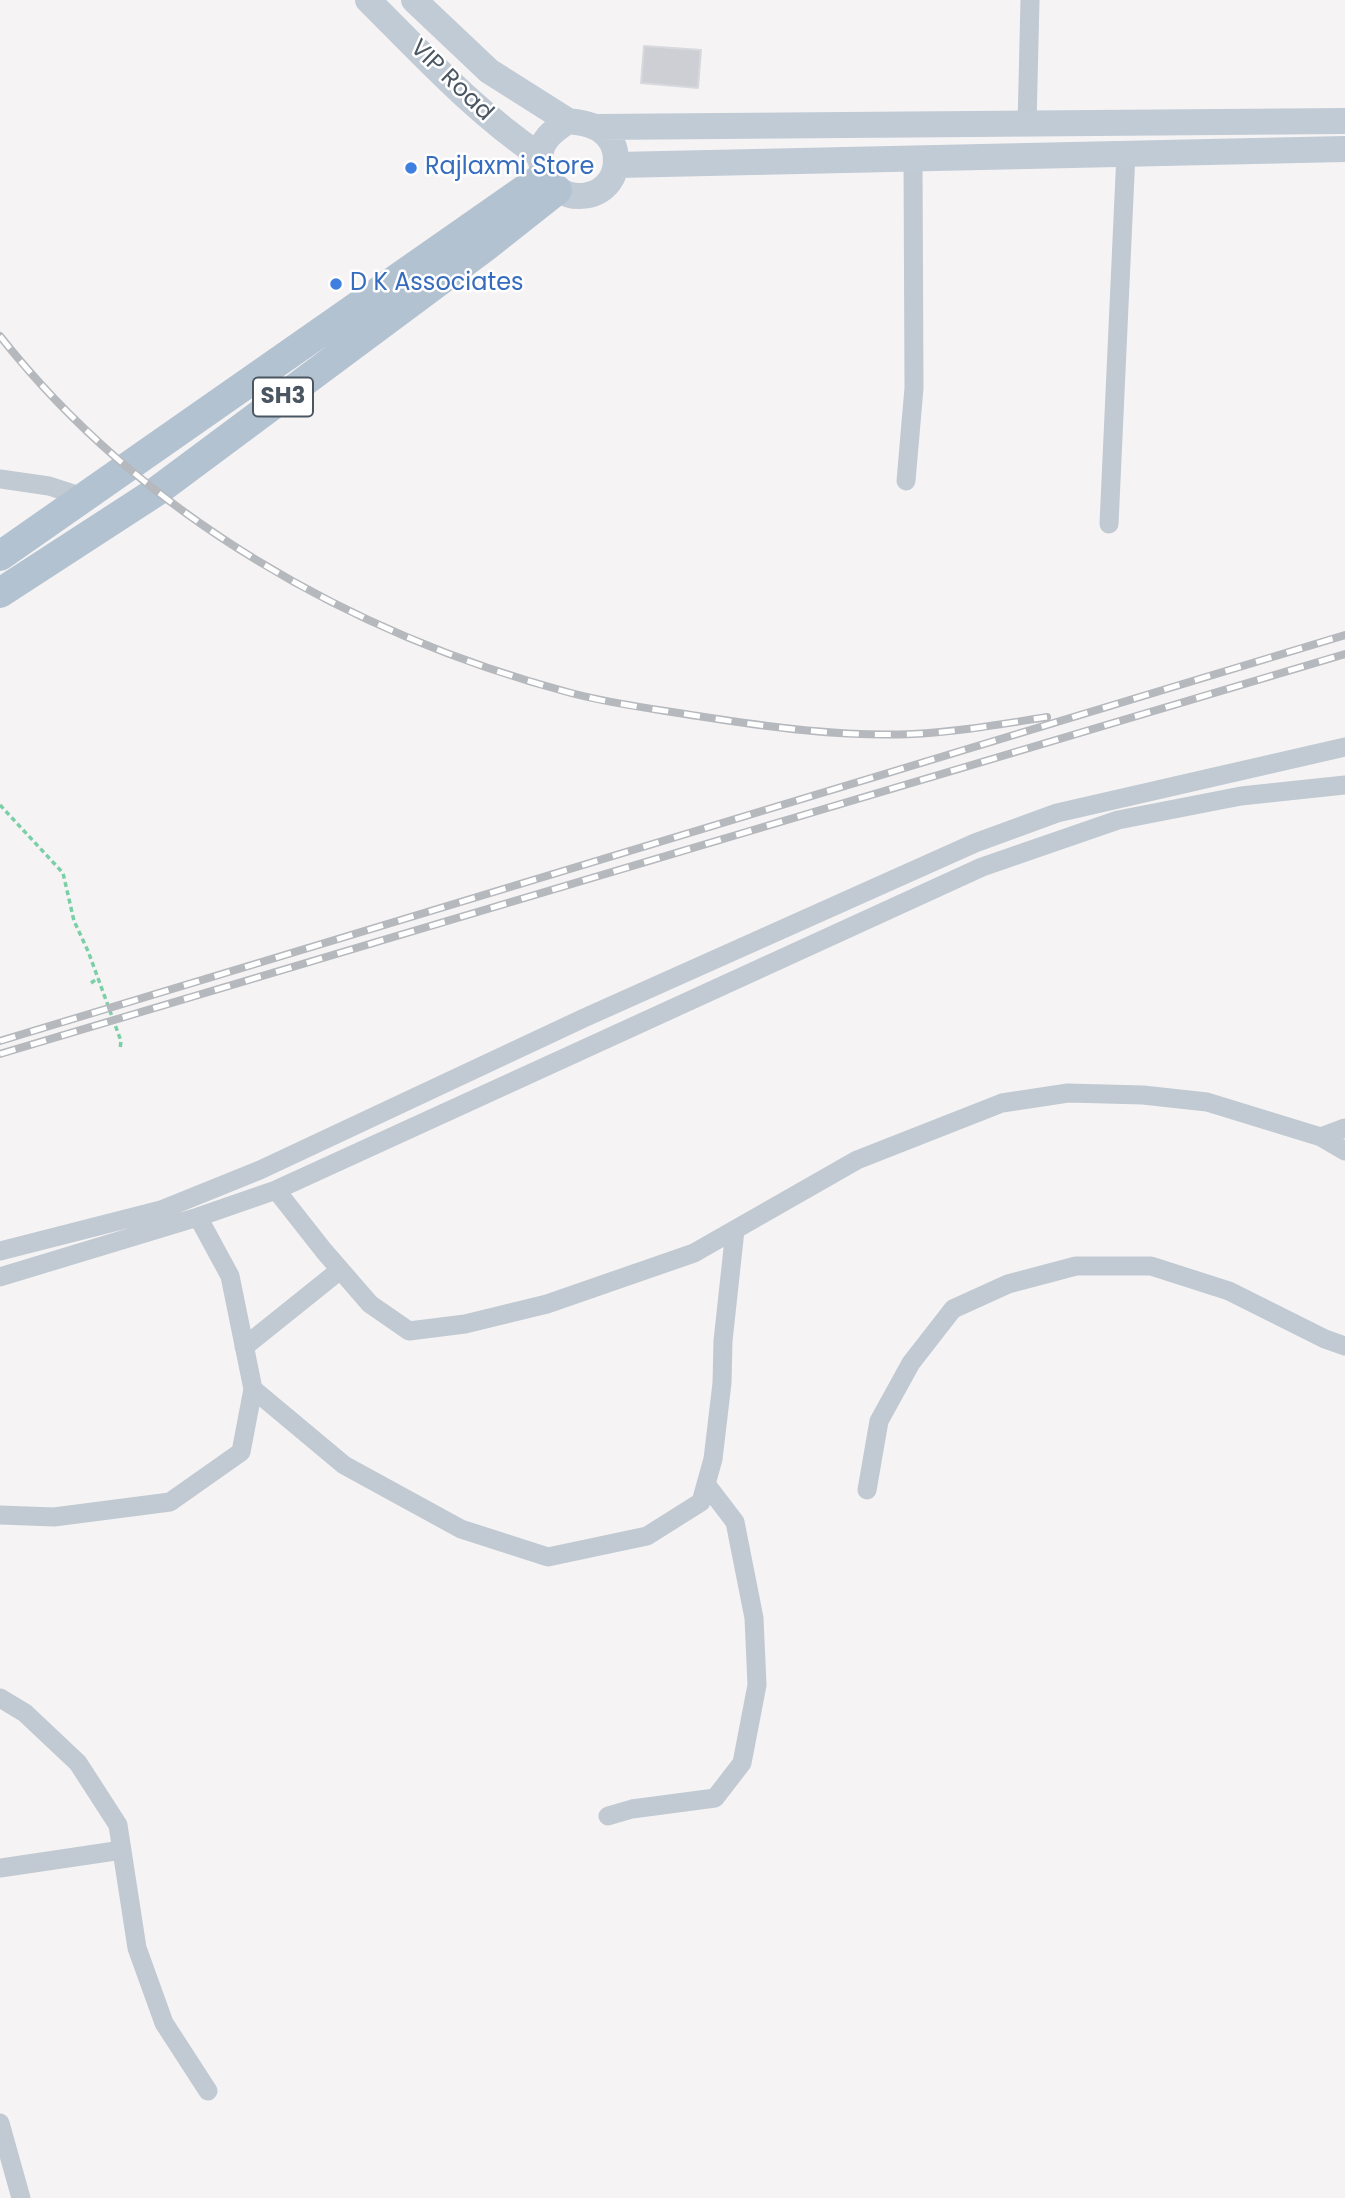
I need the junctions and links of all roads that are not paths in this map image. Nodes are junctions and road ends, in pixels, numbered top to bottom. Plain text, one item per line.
1 (368, 0) edge
2 (414, 0) edge
3 (1030, 0) edge
4 (568, 121) junction
5 (1345, 121) edge
6 (1027, 125) junction
7 (596, 127) junction
8 (1345, 149) edge
9 (1126, 153) junction
10 (913, 158) junction
11 (618, 165) junction
12 (547, 174) junction
13 (0, 479) edge
14 (906, 481) dead end
15 (83, 497) junction
16 (1108, 524) dead end
17 (0, 556) edge
18 (0, 593) edge
19 (1345, 747) edge
20 (1345, 785) edge
21 (1345, 1128) edge
22 (1321, 1137) junction
23 (1345, 1151) edge
24 (276, 1190) junction
25 (198, 1217) junction
26 (735, 1230) junction
27 (0, 1251) edge
28 (340, 1270) junction
29 (0, 1277) edge
30 (1345, 1346) edge
31 (244, 1347) junction
32 (253, 1388) junction
33 (706, 1484) junction
34 (867, 1490) dead end
35 (0, 1515) edge
36 (0, 1698) edge
37 (608, 1816) dead end
38 (122, 1850) junction
39 (0, 1868) edge
40 (208, 2091) dead end
41 (0, 2123) edge
42 (21, 2198) edge

1 - 12 main road, VIP Road
2 - 4 main road, VIP Road
3 - 6 street
4 - 7 main road
4 - 12 main road
5 - 6 main road
6 - 7 main road
7 - 11 main road
8 - 9 main road
9 - 10 main road
9 - 16 street
10 - 11 main road
10 - 14 street
11 - 12 main road
12 - 15 main road, SH3
12 - 18 main road, SH3
13 - 15 street
15 - 17 main road, SH3
19 - 27 street
20 - 24 street
21 - 22 street
22 - 23 street
22 - 26 street
24 - 25 street
24 - 28 street
25 - 29 street
25 - 31 street
26 - 28 street
26 - 33 street
28 - 31 street
30 - 34 street
31 - 32 street
32 - 33 street
32 - 35 street
33 - 37 street
36 - 38 street
38 - 39 street
38 - 40 street
41 - 42 street

